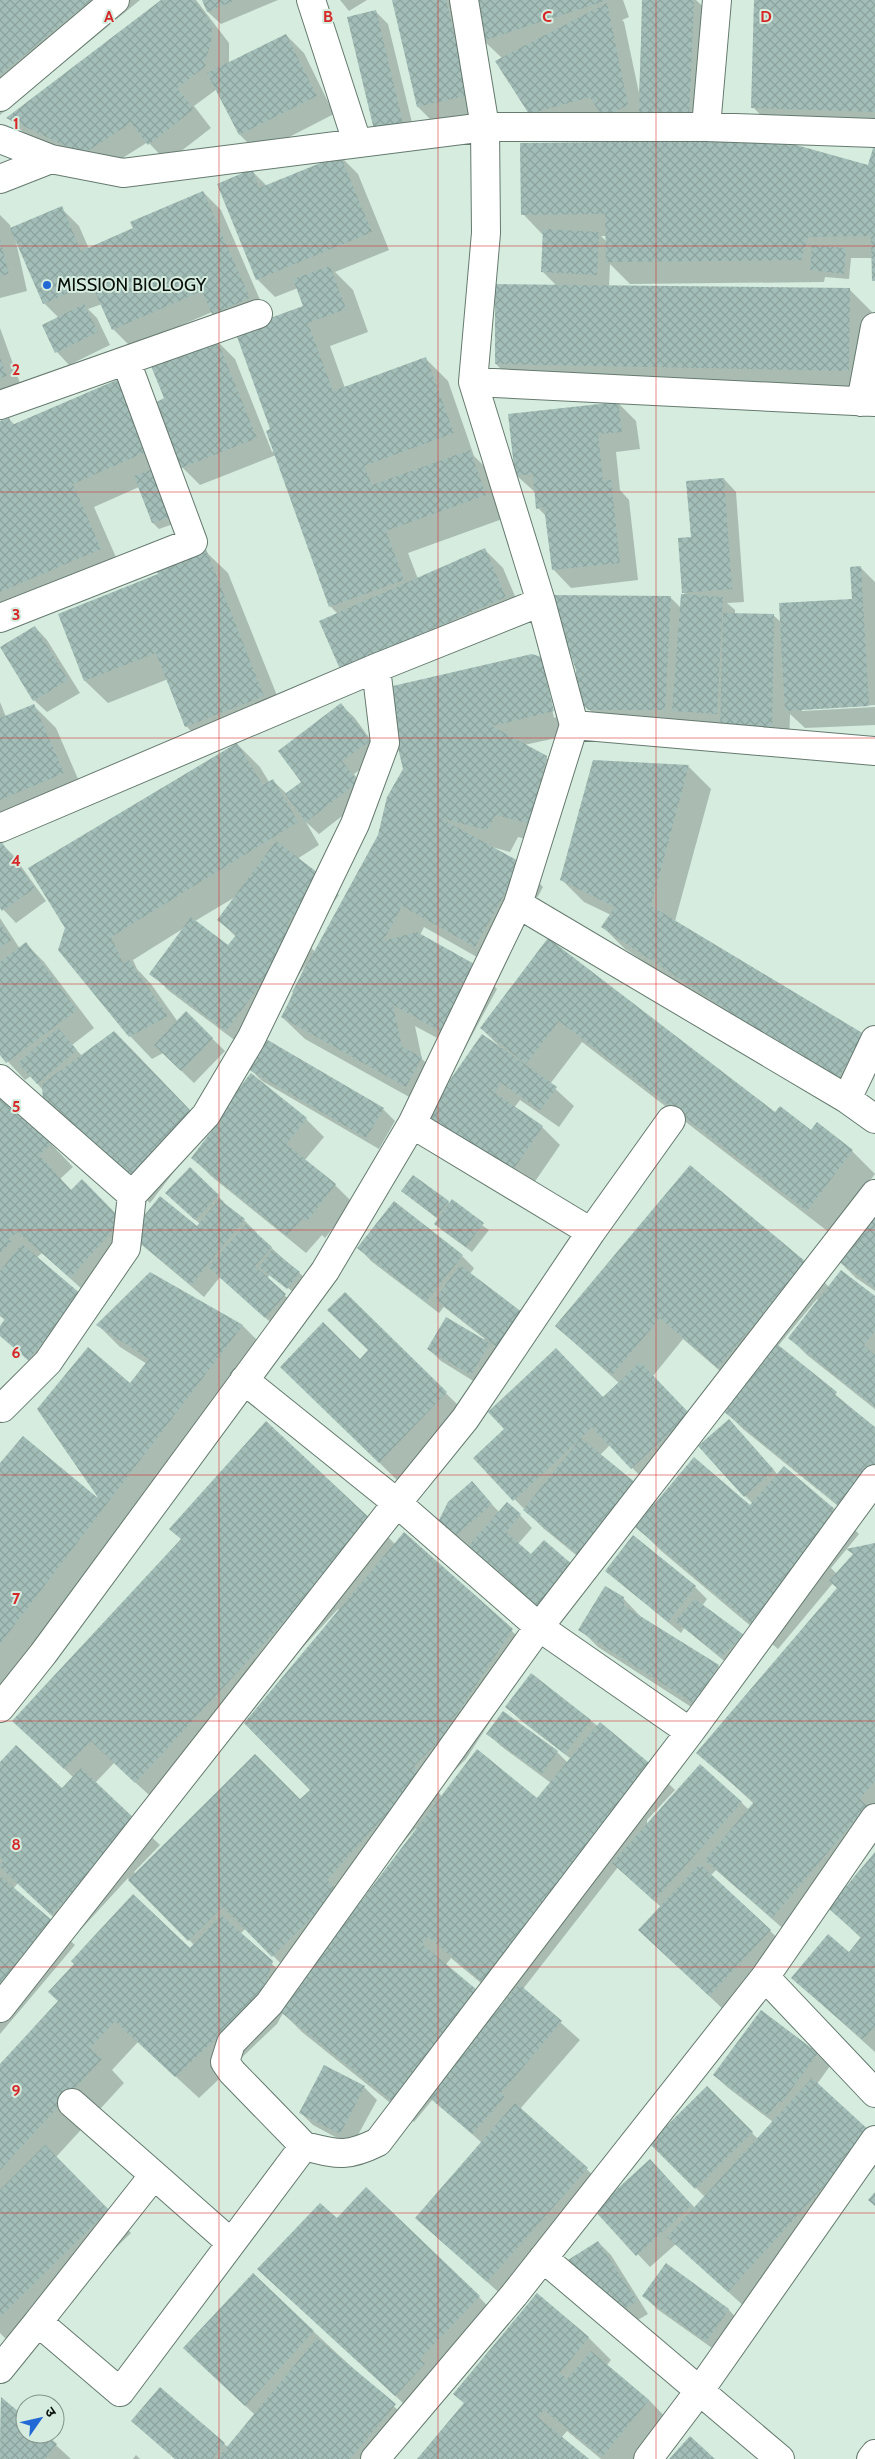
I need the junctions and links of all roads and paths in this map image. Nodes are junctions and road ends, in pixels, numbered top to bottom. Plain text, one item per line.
1 (115, 0) edge
2 (311, 0) edge
3 (464, 0) edge
4 (717, 0) edge
5 (0, 96) edge
6 (484, 127) junction
7 (706, 127) junction
8 (875, 133) edge
9 (0, 139) edge
10 (357, 142) junction
11 (51, 160) junction
12 (0, 179) edge
13 (258, 314) dead end
14 (875, 327) edge
15 (126, 361) junction
16 (473, 382) junction
17 (868, 402) edge
18 (0, 405) edge
19 (541, 602) junction
20 (0, 618) edge
21 (376, 668) junction
22 (574, 725) junction
23 (875, 751) edge
24 (0, 828) edge
25 (518, 904) junction
26 (875, 1040) edge
27 (0, 1079) edge
28 (848, 1098) junction
29 (875, 1119) edge
30 (671, 1120) dead end
31 (412, 1124) junction
32 (875, 1194) edge
33 (132, 1195) junction
34 (591, 1232) junction
35 (244, 1380) junction
36 (1, 1407) edge
37 (875, 1479) edge
38 (396, 1503) junction
39 (539, 1627) junction
40 (0, 1708) edge
41 (690, 1732) junction
42 (875, 1818) edge
43 (765, 1976) junction
44 (0, 2008) edge
45 (875, 2093) edge
46 (72, 2103) dead end
47 (875, 2140) edge
48 (304, 2146) junction
49 (154, 2175) junction
50 (231, 2243) junction
51 (543, 2258) junction
52 (38, 2322) junction
53 (0, 2369) edge
54 (700, 2390) junction
55 (875, 2454) edge
56 (375, 2459) edge
57 (648, 2459) edge
58 (780, 2459) edge
59 (871, 2459) edge

1 - 5 street
2 - 10 street
3 - 6 street
4 - 7 street
6 - 7 street
6 - 10 street
6 - 16 street
7 - 8 street
9 - 11 street
10 - 11 street
11 - 12 street
13 - 15 street
14 - 17 street
15 - 18 street
15 - 20 street
16 - 17 street
16 - 19 street
19 - 21 street
19 - 22 street
21 - 24 street
21 - 33 street
22 - 23 street
22 - 25 street
25 - 28 street
25 - 31 street
26 - 28 street
27 - 33 street
28 - 29 street
30 - 34 street
31 - 34 street
31 - 35 street
32 - 39 street
33 - 36 street
34 - 38 street
35 - 38 street
35 - 40 street
37 - 41 street
38 - 39 street
38 - 44 street
39 - 41 street
39 - 48 street
41 - 48 street
42 - 43 street
43 - 45 street
43 - 51 street
46 - 49 street
47 - 54 street
48 - 50 street
49 - 50 street
49 - 52 street
50 - 52 street
51 - 54 street
51 - 56 street
52 - 53 street
54 - 57 street
54 - 58 street
55 - 59 street

